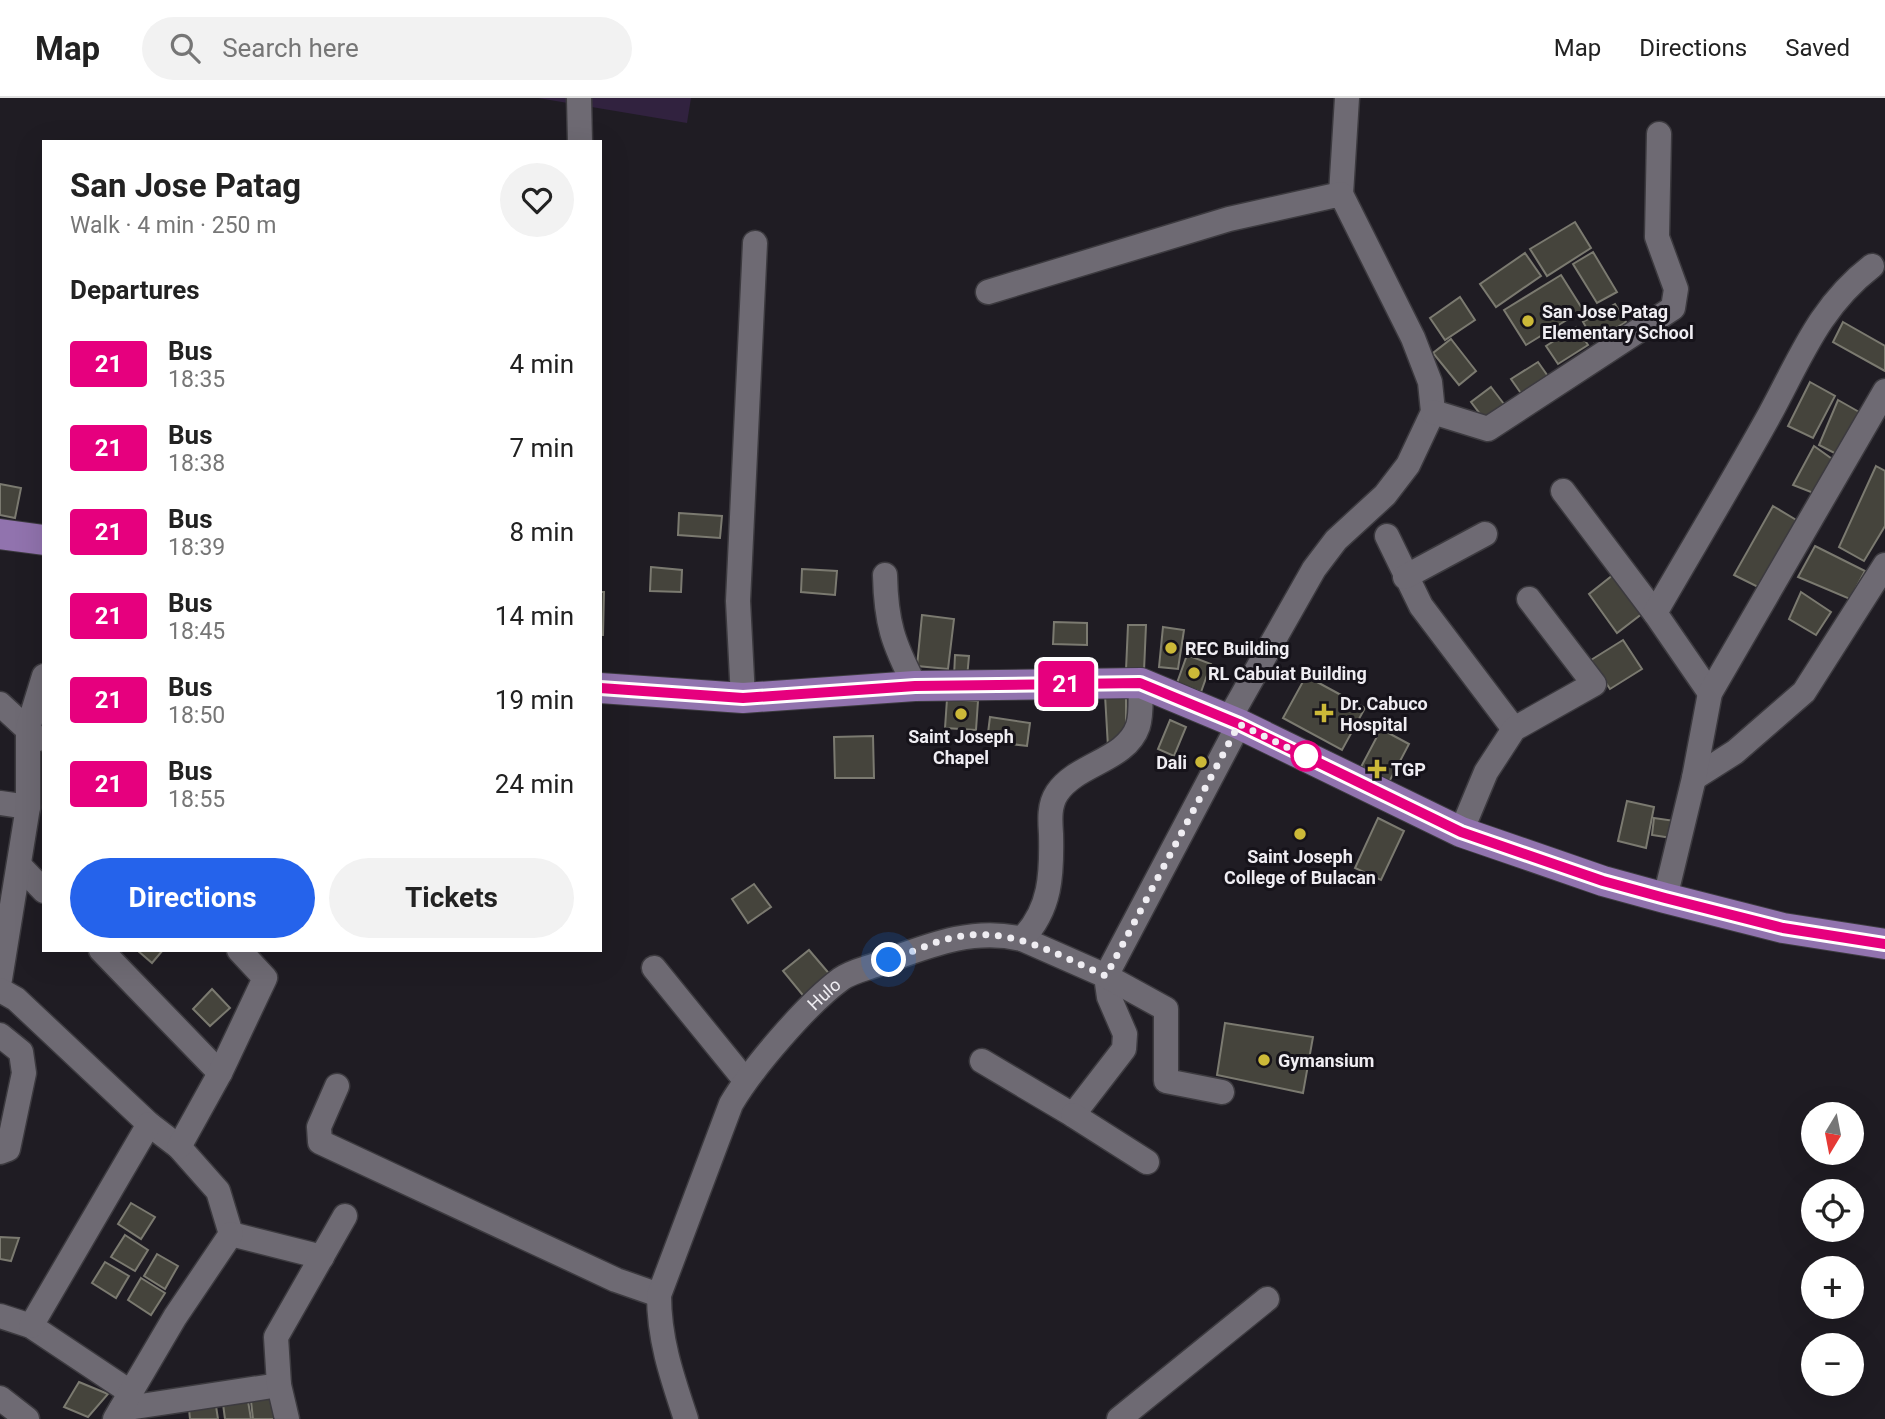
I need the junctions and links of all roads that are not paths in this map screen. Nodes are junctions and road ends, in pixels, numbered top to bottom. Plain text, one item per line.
1 (579, 98) edge
2 (1347, 98) edge
3 (1659, 134) dead end
4 (580, 140) edge
5 (1341, 194) junction
6 (755, 243) dead end
7 (1872, 266) dead end
8 (988, 292) dead end
9 (1885, 391) edge
10 (1433, 412) junction
11 (1563, 491) dead end
12 (0, 534) edge
13 (1486, 534) dead end
14 (1387, 536) dead end
15 (42, 540) edge
16 (1885, 565) edge
17 (885, 575) dead end
18 (1405, 577) junction
19 (1529, 599) dead end
20 (1655, 613) junction
21 (1140, 683) junction
22 (915, 686) junction
23 (602, 688) edge
24 (42, 691) edge
25 (1710, 693) junction
26 (743, 698) junction
27 (0, 704) edge
28 (1234, 722) junction
29 (1514, 729) junction
30 (36, 736) edge
31 (1694, 778) junction
32 (0, 803) edge
33 (27, 807) junction
34 (1461, 832) junction
35 (19, 865) junction
36 (42, 889) edge
37 (1665, 898) junction
38 (1022, 939) junction
39 (1885, 944) edge
40 (103, 952) edge
41 (241, 952) edge
42 (654, 968) dead end
43 (1106, 976) junction
44 (0, 979) edge
45 (0, 990) edge
46 (0, 1035) edge
47 (982, 1061) dead end
48 (220, 1073) junction
49 (745, 1080) junction
50 (337, 1086) dead end
51 (1222, 1092) dead end
52 (1073, 1115) junction
53 (149, 1124) junction
54 (179, 1147) junction
55 (0, 1152) edge
56 (1147, 1162) dead end
57 (345, 1216) dead end
58 (231, 1234) junction
59 (322, 1257) junction
60 (659, 1295) junction
61 (1267, 1299) dead end
62 (0, 1315) edge
63 (31, 1326) junction
64 (279, 1385) junction
65 (0, 1398) edge
66 (122, 1407) edge
67 (27, 1419) edge
68 (287, 1419) edge
69 (686, 1419) edge
70 (1119, 1419) edge

1 - 4 street
2 - 5 street
3 - 10 street
5 - 8 street
5 - 10 street
6 - 26 street
7 - 20 street
9 - 25 street
10 - 28 street
11 - 20 street
12 - 15 main road
13 - 18 street
14 - 18 street
16 - 31 street
17 - 22 street
18 - 29 street
19 - 29 street
20 - 25 street
21 - 22 main road
21 - 28 main road
21 - 38 street
22 - 26 main road
23 - 26 main road
24 - 30 street
25 - 31 street
27 - 30 street
28 - 34 main road
28 - 43 street
29 - 34 street
30 - 33 street
31 - 37 street
32 - 33 street
33 - 35 street
34 - 37 main road
35 - 36 street
35 - 44 street
37 - 39 main road
38 - 43 street, Hulo
38 - 49 street, Hulo
40 - 48 street
41 - 48 street
42 - 49 street
43 - 51 street, Hulo
43 - 52 street
45 - 53 street
46 - 55 street
47 - 52 street
48 - 54 street
49 - 60 street, Hulo
50 - 60 street
52 - 56 street
53 - 54 street
53 - 63 street
54 - 58 street
57 - 59 street
58 - 59 street
58 - 66 street
59 - 64 street
60 - 69 street, Hulo
61 - 70 street
62 - 63 street
63 - 66 street
64 - 66 street
64 - 68 street
65 - 67 street

